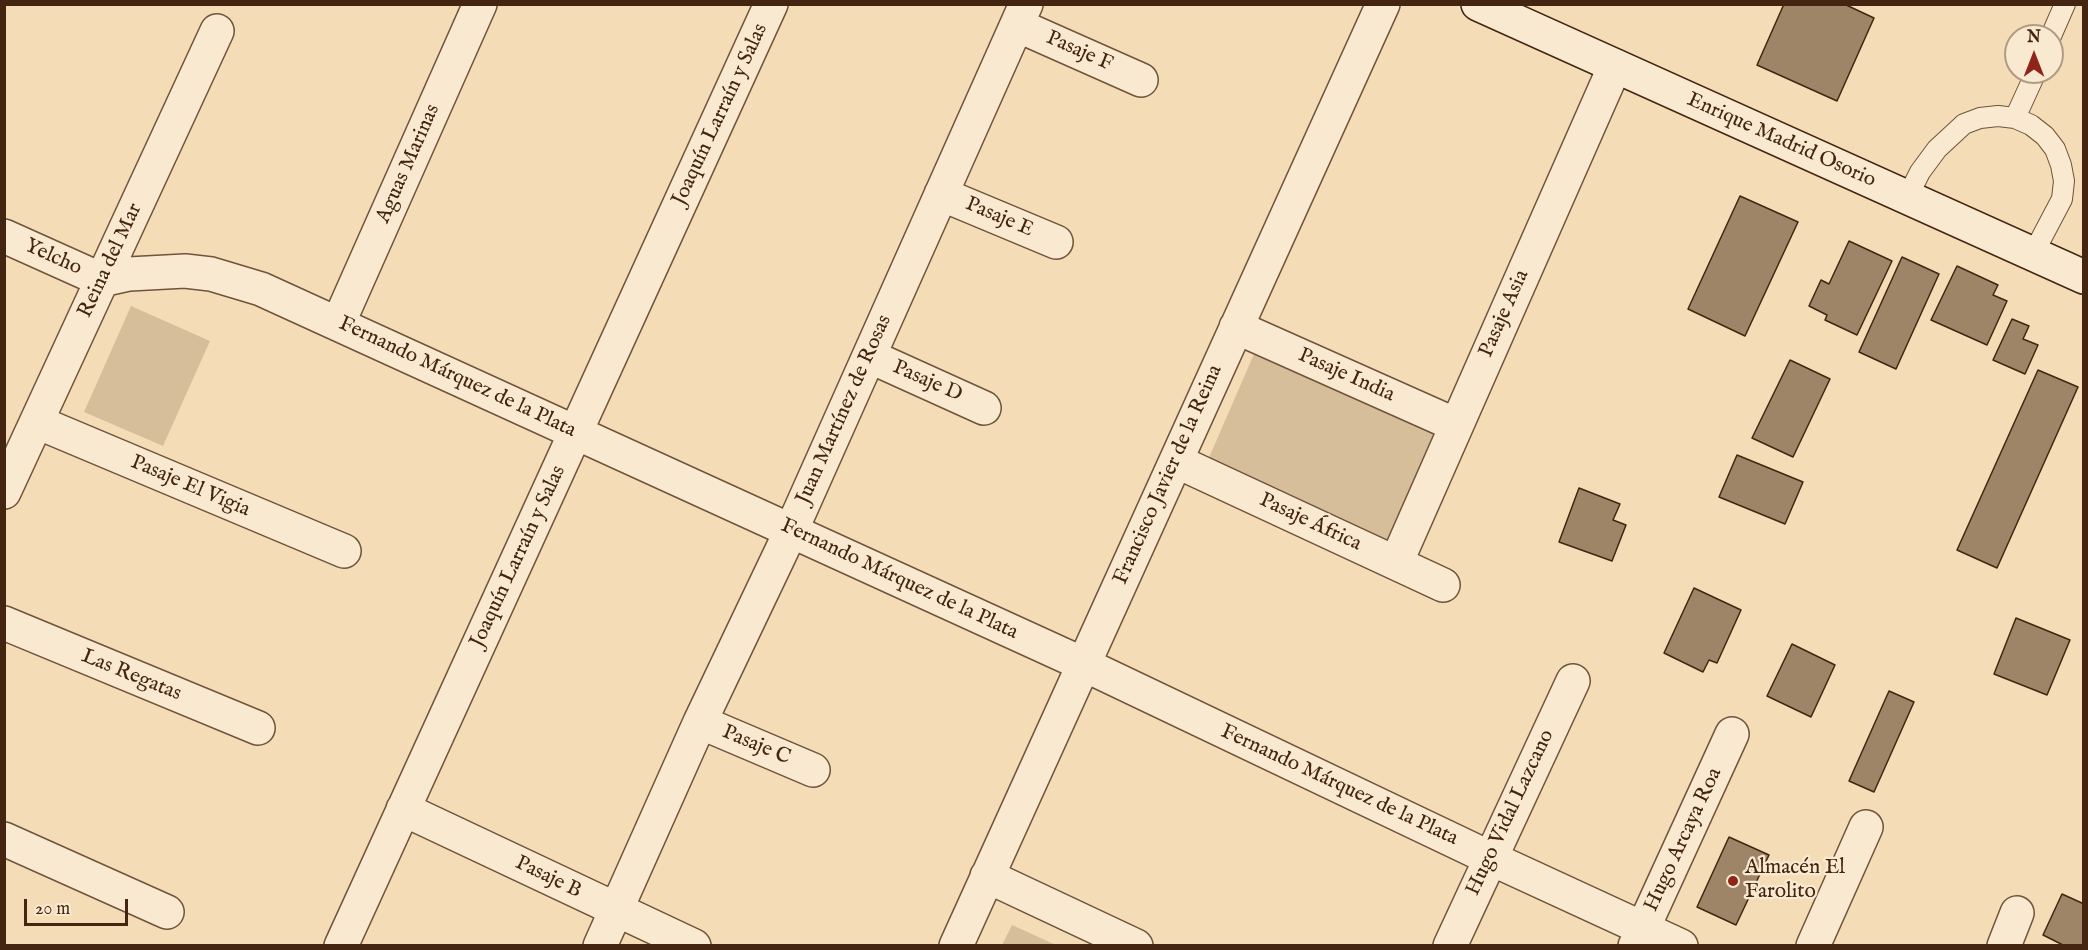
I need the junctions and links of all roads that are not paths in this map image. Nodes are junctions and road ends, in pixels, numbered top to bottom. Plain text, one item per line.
1 (480, 4) edge
2 (771, 4) edge
3 (1383, 4) edge
4 (1478, 4) edge
5 (2065, 4) edge
6 (1021, 15) edge
7 (2056, 24) edge
8 (217, 31) dead end
9 (1615, 66) junction
10 (1141, 80) dead end
11 (2031, 84) edge
12 (2015, 118) junction
13 (941, 194) junction
14 (1907, 198) junction
15 (4, 236) edge
16 (1056, 242) dead end
17 (2033, 254) junction
18 (2084, 277) edge
19 (102, 280) junction
20 (338, 324) junction
21 (1236, 327) junction
22 (869, 356) junction
23 (984, 408) dead end
24 (37, 422) junction
25 (1455, 425) junction
26 (576, 433) junction
27 (1176, 461) junction
28 (4, 492) edge
29 (791, 531) junction
30 (344, 551) dead end
31 (1396, 563) junction
32 (1443, 585) dead end
33 (4, 623) edge
34 (1083, 664) junction
35 (1573, 681) dead end
36 (700, 722) junction
37 (258, 728) dead end
38 (1732, 734) dead end
39 (813, 770) dead end
40 (403, 809) junction
41 (1866, 826) dead end
42 (4, 839) edge
43 (1490, 858) junction
44 (987, 876) junction
45 (615, 910) junction
46 (167, 912) dead end
47 (2017, 913) dead end
48 (1639, 937) edge
49 (341, 945) edge
50 (600, 945) edge
51 (694, 945) edge
52 (956, 945) edge
53 (1136, 945) edge
54 (1450, 945) edge
55 (1681, 945) edge
56 (1813, 945) edge
57 (2004, 945) edge

1 - 20 street, Aguas Marinas
2 - 26 street, Joaquín Larraín y Salas
3 - 21 street, Francisco Javier de la Reina
4 - 9 street, Enrique Madrid Osorio
5 - 7 lane
6 - 10 street, Pasaje F
6 - 13 street, Juan Martínez de Rosas
8 - 19 street, Reina del Mar
9 - 14 street, Enrique Madrid Osorio
9 - 25 street, Pasaje Asia
11 - 12 lane
12 - 14 lane
12 - 17 lane
13 - 16 street, Pasaje E
13 - 22 street, Juan Martínez de Rosas
14 - 17 street, Enrique Madrid Osorio
15 - 19 street, Yelcho
17 - 18 street, Enrique Madrid Osorio
19 - 20 street, Fernando Márquez de la Plata
19 - 24 street, Reina del Mar
20 - 26 street, Fernando Márquez de la Plata
21 - 25 street, Pasaje India
21 - 27 street, Francisco Javier de la Reina
22 - 23 street, Pasaje D
22 - 29 street, Juan Martínez de Rosas
24 - 28 street, Reina del Mar
24 - 30 street, Pasaje El Vigia
25 - 31 street, Pasaje Asia
26 - 29 street, Fernando Márquez de la Plata
26 - 40 street, Joaquín Larraín y Salas
27 - 31 street, Pasaje África
27 - 34 street, Francisco Javier de la Reina
29 - 34 street, Fernando Márquez de la Plata
29 - 36 street, Juan Martínez de Rosas
31 - 32 street, Pasaje África
33 - 37 street, Las Regatas
34 - 43 street, Fernando Márquez de la Plata
34 - 44 street, Francisco Javier de la Reina
35 - 43 street, Hugo Vidal Lazcano
36 - 39 street, Pasaje C
36 - 45 street, Juan Martínez de Rosas
38 - 48 street, Hugo Arcaya Roa
40 - 45 street, Pasaje B
40 - 49 street, Joaquín Larraín y Salas
41 - 56 street
42 - 46 street
43 - 48 street, Fernando Márquez de la Plata
43 - 54 street, Hugo Vidal Lazcano
44 - 52 street, Francisco Javier de la Reina
44 - 53 street
45 - 50 street, Juan Martínez de Rosas
45 - 51 street, Pasaje B
47 - 57 street
48 - 55 street, Fernando Márquez de la Plata

